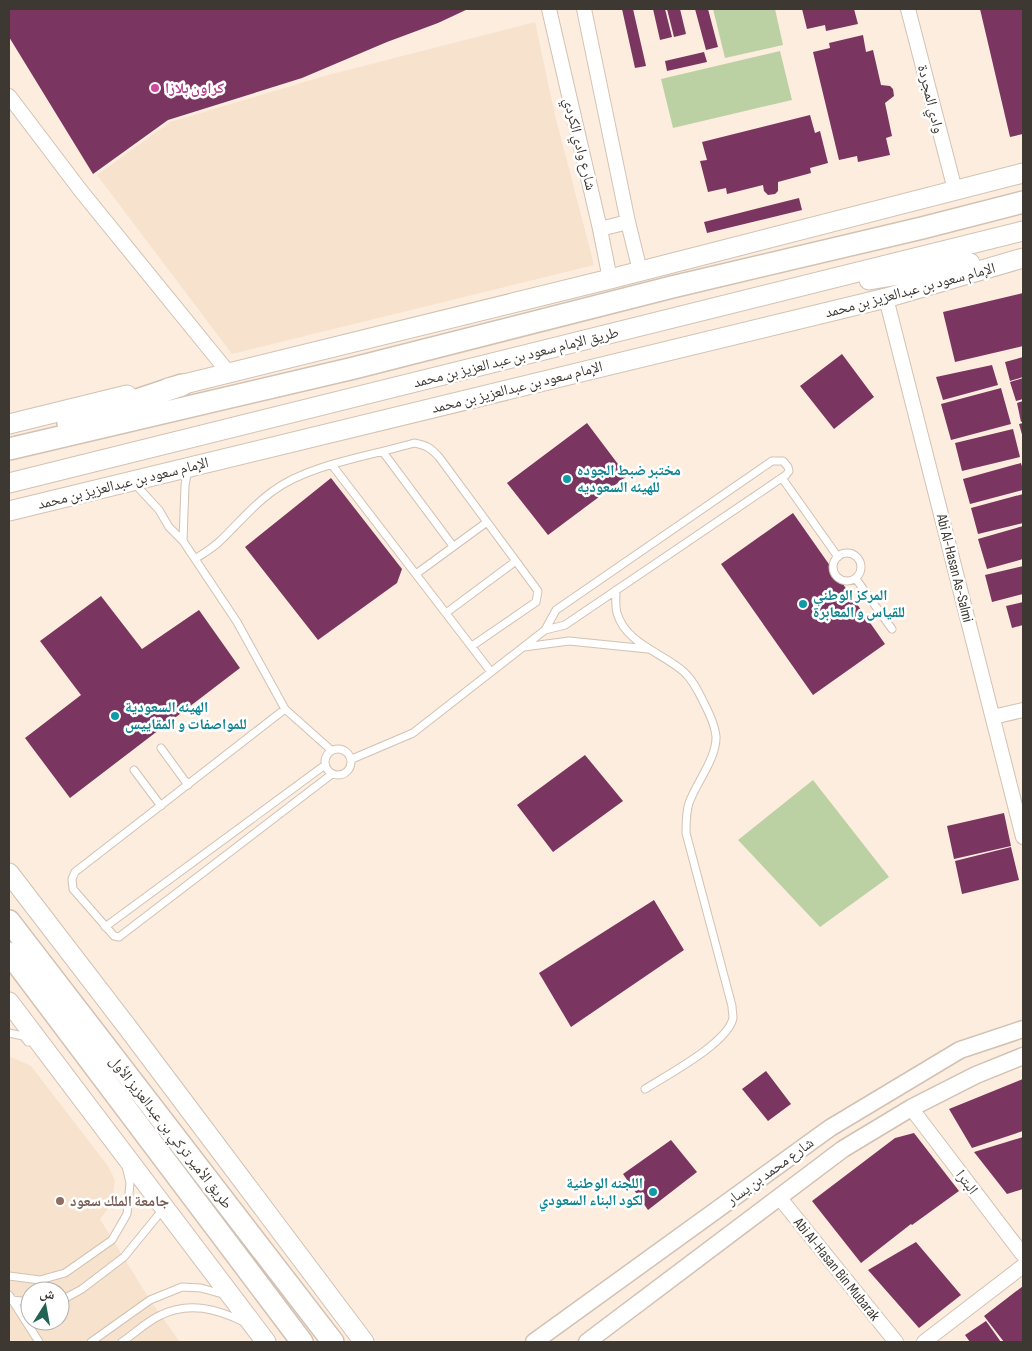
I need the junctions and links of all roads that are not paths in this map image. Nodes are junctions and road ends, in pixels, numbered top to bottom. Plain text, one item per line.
1 (549, 9) edge
2 (584, 9) edge
3 (908, 9) edge
4 (9, 96) edge
5 (1023, 174) edge
6 (954, 190) junction
7 (1023, 202) edge
8 (628, 222) junction
9 (600, 229) junction
10 (1023, 231) edge
11 (1023, 257) edge
12 (640, 272) junction
13 (610, 279) junction
14 (774, 292) junction
15 (886, 298) junction
16 (228, 372) junction
17 (182, 385) junction
18 (9, 424) edge
19 (9, 443) edge
20 (9, 449) edge
21 (383, 452) junction
22 (332, 465) junction
23 (189, 467) junction
24 (782, 478) junction
25 (132, 481) junction
26 (9, 483) edge
27 (9, 511) edge
28 (487, 522) junction
29 (184, 541) junction
30 (453, 546) junction
31 (838, 556) junction
32 (195, 559) junction
33 (516, 561) junction
34 (416, 574) junction
35 (856, 579) junction
36 (616, 590) junction
37 (446, 613) junction
38 (892, 629) dead end
39 (545, 630) junction
40 (472, 646) junction
41 (523, 647) junction
42 (648, 649) junction
43 (491, 672) junction
44 (285, 709) junction
45 (1023, 710) edge
46 (993, 716) junction
47 (162, 748) dead end
48 (331, 750) junction
49 (352, 760) junction
50 (324, 765) junction
51 (134, 770) dead end
52 (332, 774) junction
53 (188, 785) junction
54 (161, 806) junction
55 (1023, 837) edge
56 (9, 873) edge
57 (9, 921) edge
58 (105, 927) junction
59 (9, 953) edge
60 (9, 1002) edge
61 (1023, 1029) edge
62 (9, 1033) edge
63 (1023, 1056) edge
64 (52, 1061) junction
65 (645, 1089) dead end
66 (911, 1108) junction
67 (122, 1154) junction
68 (779, 1196) junction
69 (164, 1207) junction
70 (1023, 1255) edge
71 (1023, 1266) edge
72 (9, 1276) edge
73 (70, 1296) edge
74 (11, 1297) edge
75 (232, 1297) junction
76 (261, 1335) edge
77 (39, 1342) edge
78 (91, 1342) edge
79 (122, 1342) edge
80 (302, 1342) edge
81 (333, 1342) edge
82 (364, 1342) edge
83 (534, 1342) edge
84 (587, 1342) edge
85 (896, 1342) edge
86 (924, 1342) edge

1 - 9 street, شارع وادي الكردي
2 - 8 street, شارع وادي الكردي
3 - 6 street, وادي المجردة
4 - 16 street
5 - 6 main road
6 - 12 main road
7 - 20 main road, طريق الإمام سعود بن عبد العزيز بن محمد
8 - 9 street
8 - 12 street, شارع وادي الكردي
9 - 13 street, شارع وادي الكردي
10 - 14 main road, طريق الإمام سعود بن عبد العزيز بن محمد
11 - 14 main road
11 - 15 main road, الإمام سعود بن عبدالعزيز بن محمد
12 - 13 main road
13 - 16 main road
14 - 26 main road, طريق الإمام سعود بن عبد العزيز بن محمد
15 - 23 main road, الإمام سعود بن عبدالعزيز بن محمد
15 - 46 street, Abi Al-Hasan As-Salmi
16 - 17 main road
17 - 18 main road
17 - 19 main road
21 - 22 lane
21 - 28 lane
21 - 30 lane
22 - 32 lane
22 - 34 lane
23 - 25 main road, الإمام سعود بن عبدالعزيز بن محمد
23 - 29 lane
24 - 31 lane
24 - 36 lane
24 - 39 lane
25 - 27 main road, الإمام سعود بن عبدالعزيز بن محمد
25 - 29 lane
28 - 30 lane
28 - 33 lane
29 - 32 lane
30 - 34 lane
31 - 35 lane
31 - 35 lane
32 - 44 lane
33 - 37 lane
33 - 40 lane
34 - 37 lane
35 - 38 lane
36 - 39 lane
36 - 42 lane
37 - 40 lane
39 - 41 lane
40 - 43 lane
41 - 42 lane
41 - 43 lane
42 - 65 lane
43 - 49 lane
44 - 48 lane
44 - 53 lane
45 - 46 street
46 - 55 street, Abi Al-Hasan As-Salmi
47 - 53 lane
48 - 49 lane
48 - 50 lane
49 - 52 lane
50 - 52 lane
50 - 58 lane
51 - 54 lane
52 - 58 lane
53 - 54 lane
54 - 58 lane
56 - 82 main road
57 - 81 main road, طريق الأمير تركي بن عبدالعزيز الأول
59 - 80 main road, طريق الأمير تركي بن عبدالعزيز الأول
60 - 64 main road
61 - 83 street, شارع محمد بن يسار
62 - 64 lane
63 - 66 street, شارع محمد بن يسار
64 - 67 main road
66 - 68 street, شارع محمد بن يسار
66 - 70 street, البترا
67 - 69 main road
67 - 72 lane
68 - 84 street, شارع محمد بن يسار
68 - 85 street, Abi Al-Hasan Bin Mubarak
69 - 73 lane
69 - 75 main road
71 - 86 street
74 - 77 lane
75 - 76 main road
75 - 78 lane
76 - 79 lane

